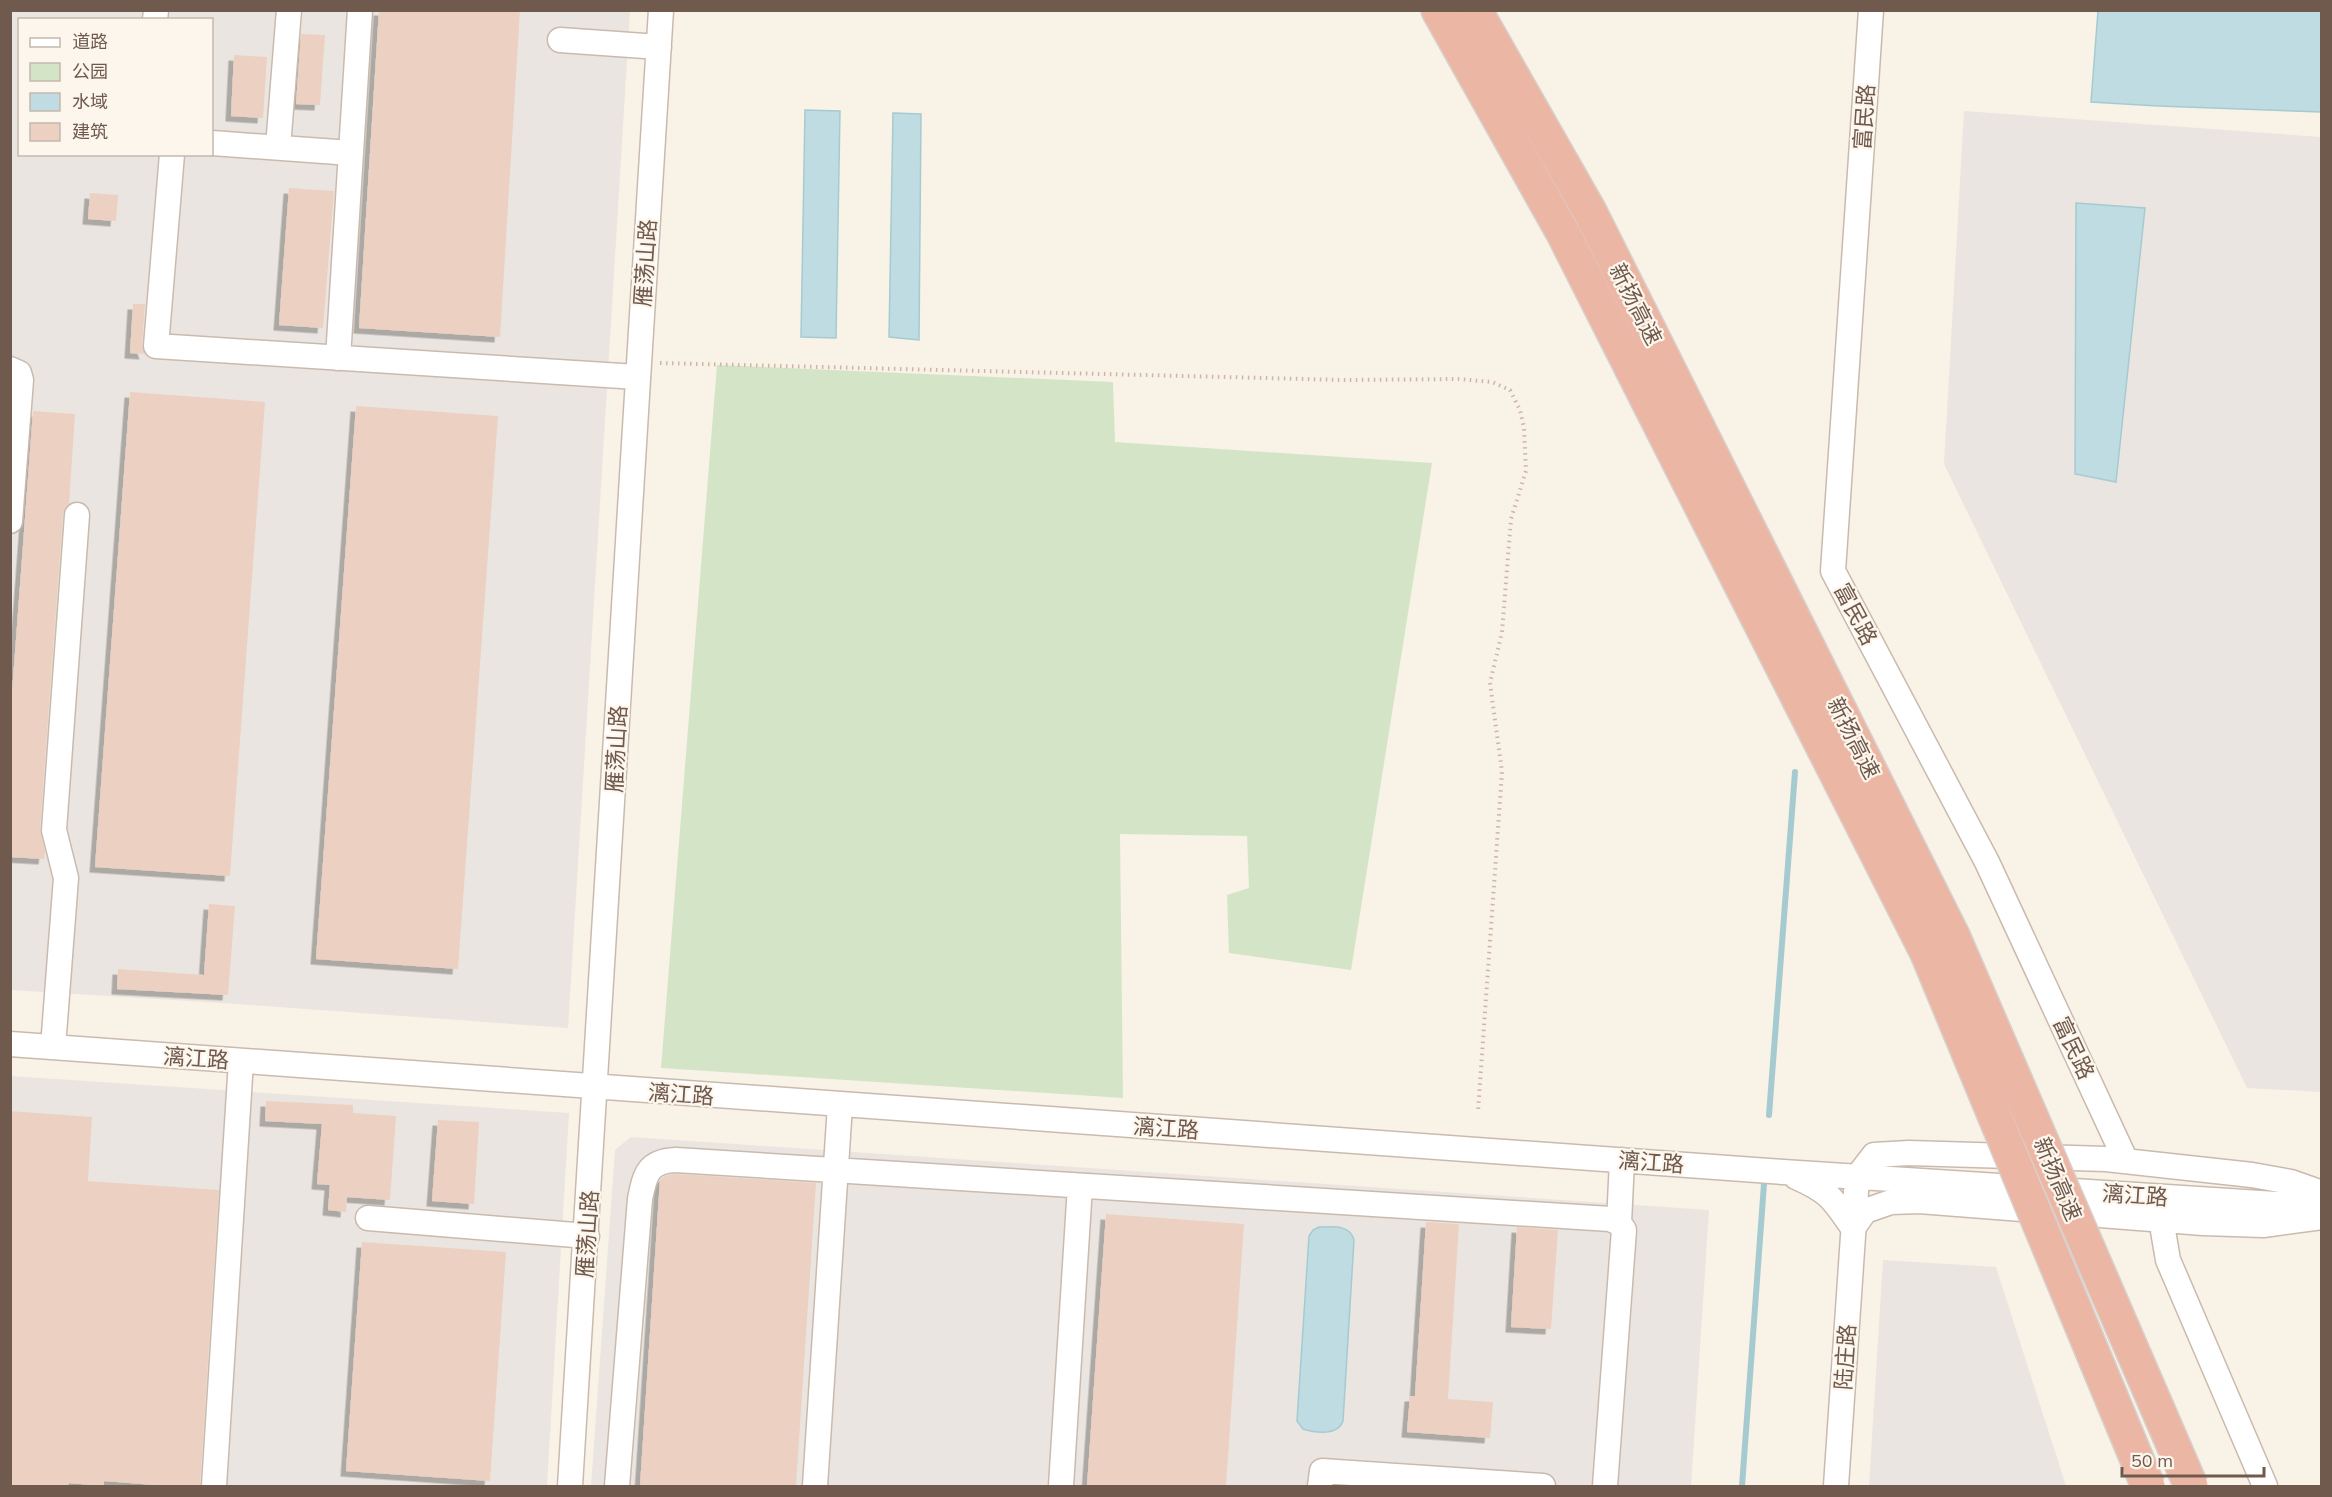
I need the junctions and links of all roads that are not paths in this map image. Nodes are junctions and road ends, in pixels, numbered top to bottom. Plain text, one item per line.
1 (289, 10) edge
2 (360, 10) edge
3 (661, 10) edge
4 (1438, 10) edge
5 (1475, 10) edge
6 (1871, 10) edge
7 (560, 40) dead end
8 (659, 47) junction
9 (213, 143) edge
10 (278, 147) junction
11 (351, 153) junction
12 (172, 156) edge
13 (338, 358) junction
14 (10, 369) edge
15 (638, 370) junction
16 (77, 515) dead end
17 (10, 521) edge
18 (10, 1044) edge
19 (53, 1047) junction
20 (241, 1061) junction
21 (597, 1088) junction
22 (840, 1105) junction
23 (1622, 1160) junction
24 (2126, 1161) junction
25 (836, 1171) junction
26 (1783, 1172) junction
27 (1857, 1177) junction
28 (1080, 1186) junction
29 (2322, 1193) edge
30 (2322, 1207) edge
31 (2322, 1217) edge
32 (368, 1218) dead end
33 (2161, 1219) junction
34 (1619, 1223) junction
35 (1853, 1228) junction
36 (587, 1236) junction
37 (214, 1486) edge
38 (570, 1486) edge
39 (617, 1486) edge
40 (815, 1486) edge
41 (1061, 1486) edge
42 (1320, 1486) edge
43 (1543, 1486) edge
44 (1605, 1486) edge
45 (1836, 1486) edge
46 (2148, 1486) edge
47 (2191, 1486) edge
48 (2265, 1486) edge

1 - 10 street
2 - 11 street
3 - 8 street, 雁荡山路
4 - 46 highway, 新扬高速, bridge
5 - 47 highway, 新扬高速, bridge
6 - 24 street, 富民路
7 - 8 street
8 - 15 street, 雁荡山路
9 - 10 street
10 - 11 street
11 - 13 street
12 - 13 street
13 - 15 street
14 - 17 street
15 - 21 street, 雁荡山路
16 - 19 street
18 - 19 street, 漓江路
19 - 20 street, 漓江路
20 - 21 street, 漓江路
20 - 37 street
21 - 22 street, 漓江路
21 - 36 street, 雁荡山路
22 - 23 street, 漓江路
22 - 25 street
23 - 26 street, 漓江路
23 - 34 street
24 - 27 street
24 - 29 street
25 - 28 street
25 - 39 street
25 - 40 street
26 - 27 street, 漓江路
26 - 35 street
27 - 30 street, 漓江路
27 - 35 street, 陆庄路
28 - 34 street
28 - 41 street
31 - 33 street
32 - 36 street
33 - 35 street
33 - 48 street
34 - 44 street
35 - 45 street, 陆庄路
36 - 38 street, 雁荡山路
42 - 43 street

